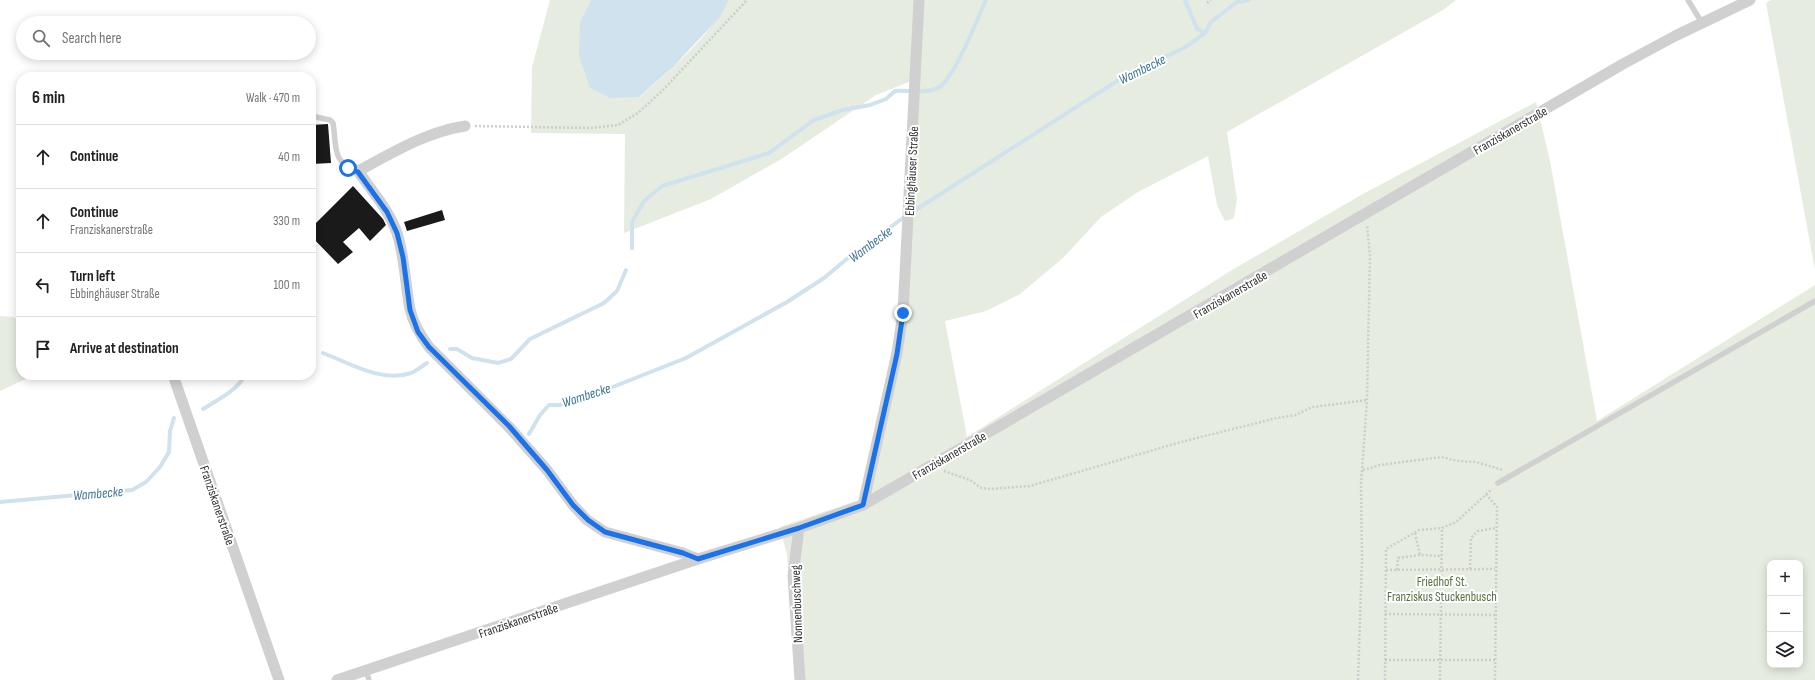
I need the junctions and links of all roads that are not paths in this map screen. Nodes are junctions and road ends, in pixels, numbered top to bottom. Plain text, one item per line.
1 (919, 0) edge
2 (1688, 0) edge
3 (1750, 0) edge
4 (1702, 22) junction
5 (316, 117) edge
6 (465, 126) road end
7 (358, 172) junction
8 (1815, 301) edge
9 (175, 380) edge
10 (1498, 483) road end
11 (863, 505) junction
12 (799, 528) junction
13 (698, 559) junction
14 (368, 675) edge
15 (279, 680) edge
16 (337, 680) edge
17 (800, 680) edge

1 - 11 street, Ebbinghäuser Straße
2 - 4 lane
3 - 4 street, Franziskanerstraße
4 - 11 street, Franziskanerstraße
5 - 7 lane
6 - 7 street
7 - 13 street
8 - 10 lane
9 - 15 street, Franziskanerstraße
11 - 12 street, Franziskanerstraße
12 - 13 street, Franziskanerstraße
12 - 17 street, Nonnenbuschweg
13 - 14 street, Franziskanerstraße
14 - 16 street, Franziskanerstraße

